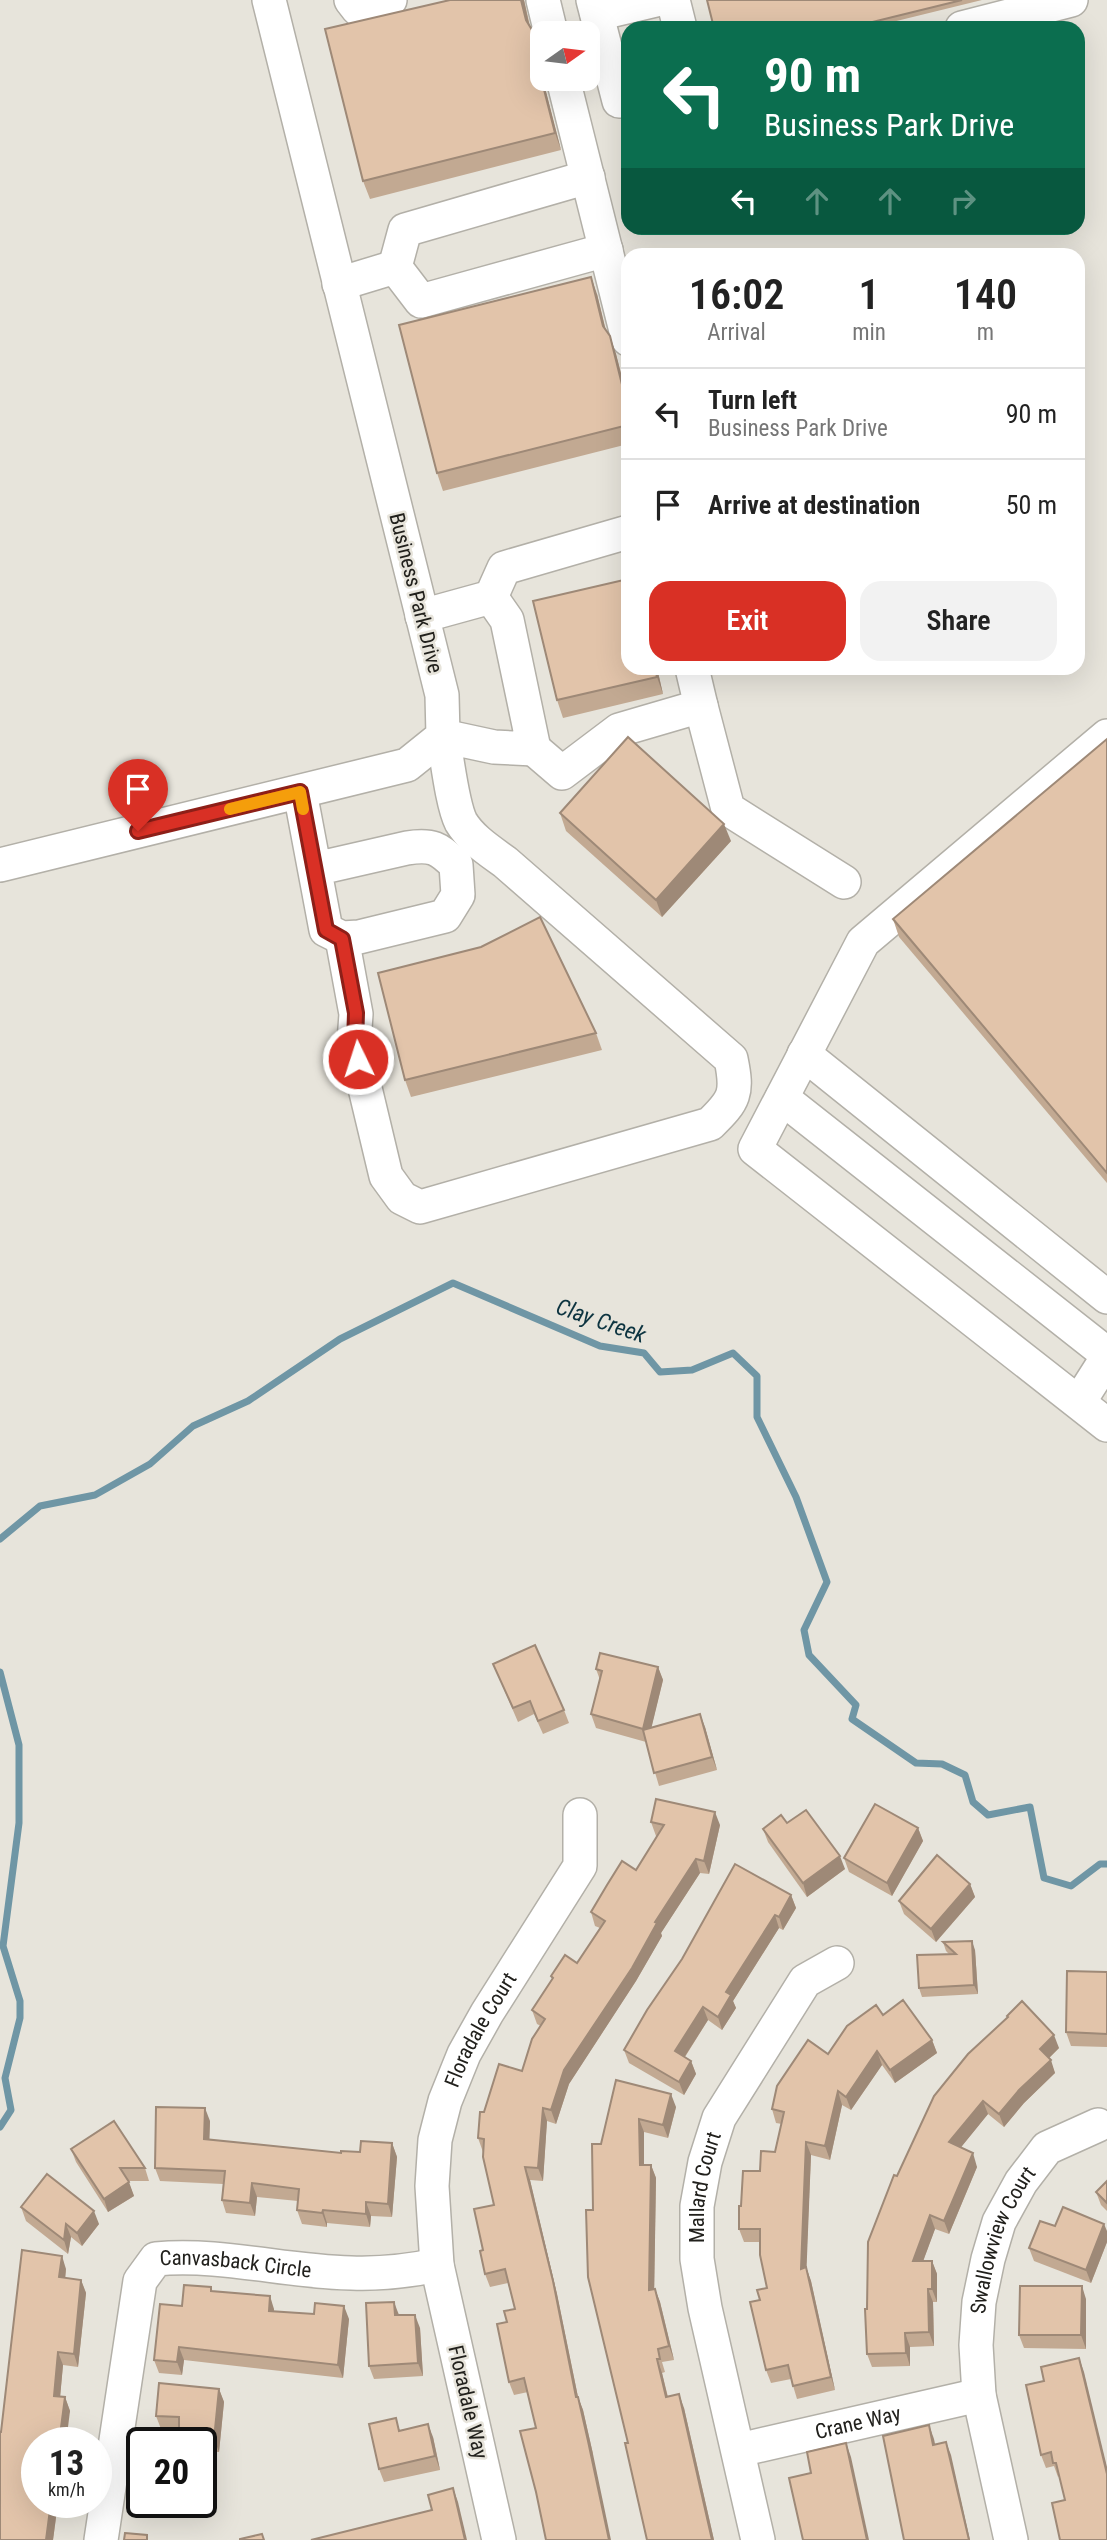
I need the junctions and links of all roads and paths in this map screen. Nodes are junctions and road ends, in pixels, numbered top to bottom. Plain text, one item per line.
1 (269, 0) edge
2 (351, 0) edge
3 (390, 0) edge
4 (543, 0) edge
5 (656, 0) edge
6 (673, 0) edge
7 (1071, 0) edge
8 (595, 7) edge
9 (548, 21) edge
10 (678, 21) edge
11 (988, 21) edge
12 (566, 91) edge
13 (621, 101) edge
14 (588, 177) junction
15 (606, 250) junction
16 (395, 267) junction
17 (339, 284) junction
18 (621, 311) edge
19 (621, 534) edge
20 (491, 597) junction
21 (422, 616) junction
22 (694, 675) edge
23 (701, 706) junction
24 (443, 736) junction
25 (1107, 736) edge
26 (534, 748) junction
27 (300, 792) junction
28 (468, 854) junction
29 (0, 865) edge
30 (315, 869) junction
31 (844, 882) dead end
32 (342, 939) junction
33 (804, 1054) junction
34 (782, 1098) junction
35 (1107, 1297) edge
36 (1107, 1356) edge
37 (1079, 1402) junction
38 (1107, 1425) edge
39 (580, 1815) dead end
40 (837, 1963) dead end
41 (1098, 2125) dead end
42 (438, 2265) junction
43 (979, 2395) junction
44 (739, 2450) junction
45 (101, 2540) edge
46 (499, 2540) edge
47 (758, 2540) edge
48 (1011, 2540) edge

1 - 17 street, Business Park Drive
2 - 3 street
4 - 9 street
5 - 8 street
6 - 10 street
7 - 11 street
8 - 13 street
12 - 14 street
14 - 15 street
14 - 16 street
15 - 16 street
15 - 18 street
16 - 17 street
17 - 21 street, Business Park Drive
19 - 20 street
20 - 21 street
20 - 26 street
21 - 24 street, Business Park Drive
22 - 23 street
23 - 26 street
23 - 31 street
24 - 26 street
24 - 27 street
24 - 28 street, Business Park Drive
25 - 33 street
27 - 29 street
27 - 30 street
28 - 30 street
28 - 32 street
28 - 32 street
30 - 32 street
33 - 34 street
33 - 35 street
34 - 36 street
34 - 37 street
36 - 37 street
37 - 38 street
39 - 42 street, Floradale Court
40 - 44 street, Mallard Court
41 - 43 street, Swallowview Court
42 - 45 street, Canvasback Circle
42 - 46 street, Floradale Way
43 - 44 street, Crane Way
43 - 48 street, Swallowview Court
44 - 47 street, Mallard Court

